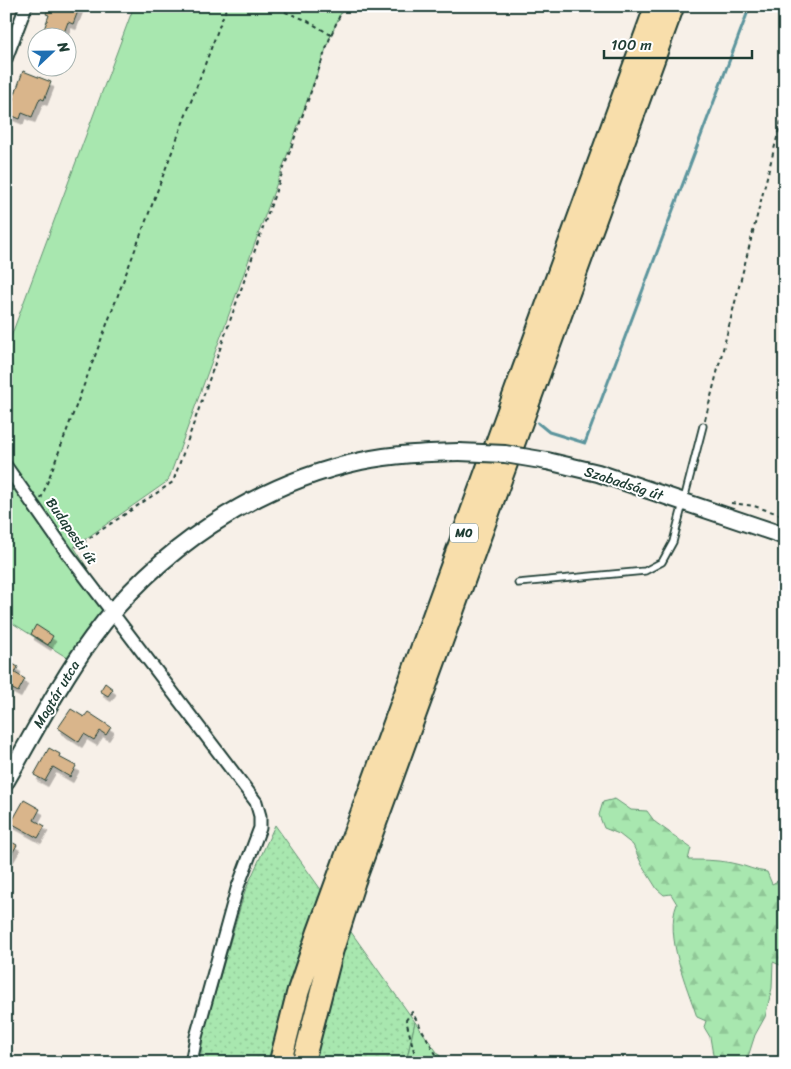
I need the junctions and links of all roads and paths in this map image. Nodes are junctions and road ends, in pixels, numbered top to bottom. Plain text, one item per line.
1 (26, 6) edge
2 (227, 6) edge
3 (270, 6) edge
4 (344, 6) edge
5 (656, 6) edge
6 (673, 6) edge
7 (330, 35) junction
8 (6, 59) edge
9 (785, 90) edge
10 (785, 125) edge
11 (780, 126) junction
12 (703, 426) joint
13 (459, 452) joint
14 (6, 466) edge
15 (682, 502) junction
16 (38, 509) junction
17 (785, 536) edge
18 (67, 553) junction
19 (518, 583) dead end
20 (113, 613) junction
21 (6, 781) edge
22 (191, 1063) edge
23 (280, 1063) edge
24 (303, 1063) edge
25 (405, 1063) edge
26 (441, 1063) edge

1 - 8 street
2 - 16 path
3 - 7 path
4 - 7 path
5 - 23 highway, M0
6 - 24 highway, M0
7 - 18 path
9 - 11 path
10 - 11 path
11 - 12 path
12 - 15 lane
13 - 15 street, Szabadság út, bridge
13 - 20 street, Magtár utca
14 - 16 street, Budapesti út
15 - 17 street, Szabadság út
15 - 19 lane
16 - 18 street, Budapesti út
18 - 20 street, Budapesti út
20 - 21 street, Magtár utca
20 - 22 street, Budapesti út
25 - 26 path

